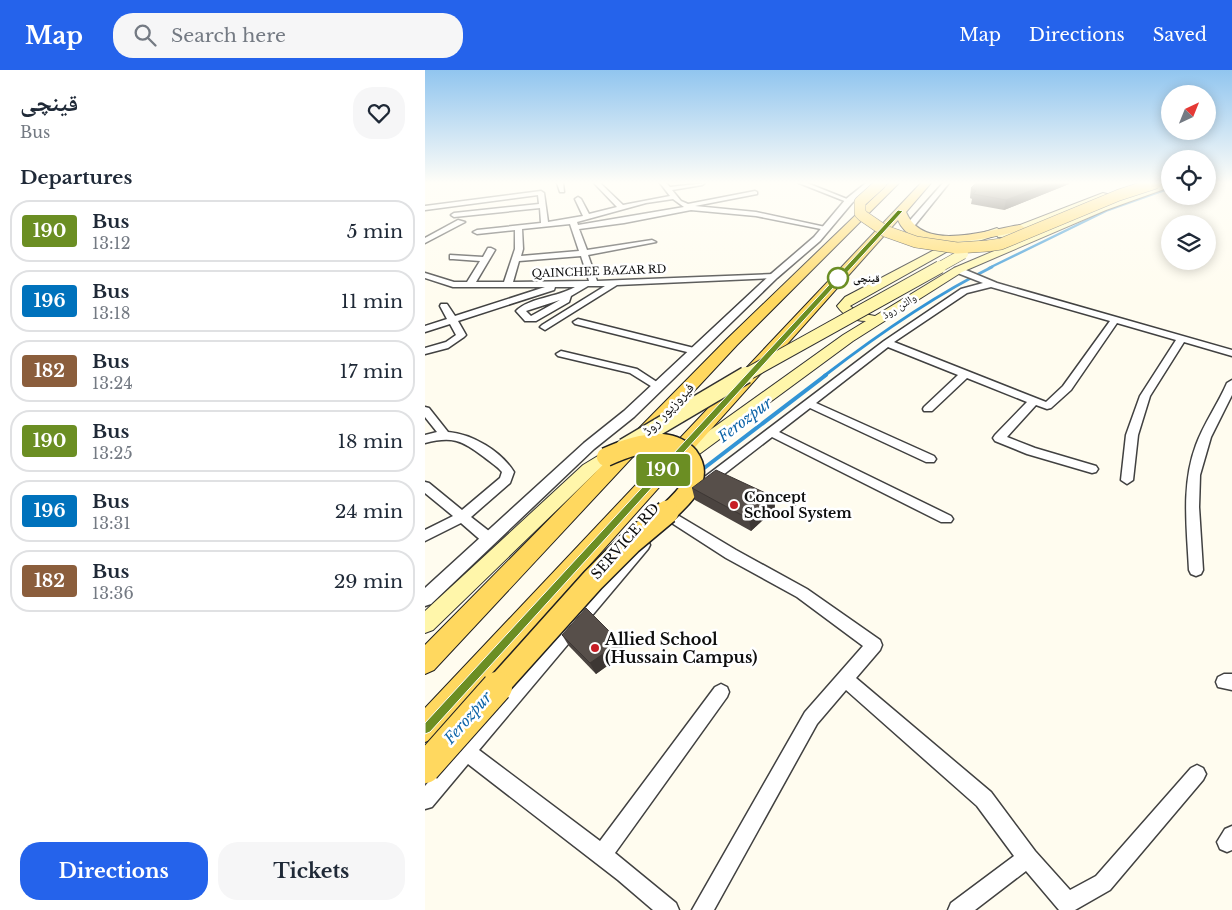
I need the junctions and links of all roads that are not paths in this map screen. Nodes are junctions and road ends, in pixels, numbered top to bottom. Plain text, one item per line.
1 (461, 222) dead end
2 (579, 222) edge
3 (605, 222) edge
4 (796, 222) edge
5 (830, 222) edge
6 (853, 222) edge
7 (874, 222) edge
8 (901, 222) edge
9 (908, 222) edge
10 (1035, 222) edge
11 (1053, 222) edge
12 (1070, 222) edge
13 (545, 224) joint
14 (575, 224) junction
15 (518, 227) junction
16 (825, 228) junction
17 (1020, 228) junction
18 (997, 231) junction
19 (477, 232) dead end
20 (425, 241) edge
21 (652, 242) dead end
22 (491, 250) dead end
23 (584, 253) junction
24 (453, 257) dead end
25 (485, 259) junction
26 (516, 259) junction
27 (958, 270) junction
28 (425, 276) edge
29 (774, 276) junction
30 (439, 280) junction
31 (942, 280) junction
32 (425, 282) edge
33 (617, 282) junction
34 (591, 283) junction
35 (470, 284) junction
36 (508, 284) junction
37 (991, 284) junction
38 (563, 285) junction
39 (567, 295) dead end
40 (444, 306) dead end
41 (453, 320) junction
42 (1115, 320) junction
43 (578, 322) dead end
44 (545, 327) dead end
45 (425, 329) edge
46 (1181, 339) junction
47 (887, 343) junction
48 (425, 351) edge
49 (695, 351) junction
50 (1232, 353) edge
51 (561, 354) dead end
52 (965, 374) junction
53 (1232, 383) edge
54 (658, 386) junction
55 (1034, 401) junction
56 (808, 403) junction
57 (927, 409) dead end
58 (425, 410) edge
59 (770, 432) junction
60 (444, 434) junction
61 (425, 439) edge
62 (606, 457) junction
63 (930, 459) dead end
64 (1092, 469) dead end
65 (656, 478) junction
66 (1127, 480) dead end
67 (425, 486) edge
68 (669, 515) junction
69 (462, 517) junction
70 (946, 519) dead end
71 (425, 536) edge
72 (489, 539) junction
73 (1196, 570) dead end
74 (425, 599) edge
75 (425, 624) edge
76 (425, 662) edge
77 (845, 679) junction
78 (721, 692) dead end
79 (425, 728) edge
80 (467, 751) junction
81 (425, 768) edge
82 (1197, 774) dead end
83 (425, 800) edge
84 (602, 855) junction
85 (1028, 858) junction
86 (669, 910) edge
87 (702, 910) edge
88 (958, 910) edge

1 - 20 street
2 - 14 street
3 - 14 street
4 - 16 street
5 - 16 street
6 - 76 main road, فیروزپور روڈ
7 - 11 main road, bridge
8 - 65 main road
9 - 18 main road
10 - 17 main road
12 - 27 main road, والٹن روڈ
13 - 14 street
13 - 15 street
14 - 23 street
15 - 19 street
15 - 26 street
16 - 29 street
17 - 18 main road
17 - 62 main road, bridge
18 - 31 main road
21 - 23 street
22 - 25 street
23 - 26 street
23 - 34 street
24 - 25 street
25 - 35 street
26 - 36 street
27 - 31 main road, والٹن روڈ
27 - 37 street
28 - 30 street, QAINCHEE BAZAR RD
29 - 33 street, QAINCHEE BAZAR RD
29 - 49 street
30 - 32 street
30 - 35 street, QAINCHEE BAZAR RD
31 - 65 main road, والٹن روڈ
33 - 34 street, QAINCHEE BAZAR RD
33 - 44 street
34 - 38 street, QAINCHEE BAZAR RD
34 - 39 street
35 - 36 street, QAINCHEE BAZAR RD
36 - 38 street, QAINCHEE BAZAR RD
37 - 42 street
37 - 47 street, SERVICE RD
38 - 41 street
40 - 41 street
41 - 45 street
41 - 48 street
42 - 46 street
42 - 55 street
43 - 49 street
46 - 50 street
46 - 66 street
47 - 52 street
47 - 56 street, SERVICE RD
49 - 54 street
51 - 54 street
52 - 55 street
52 - 57 street
53 - 73 street
54 - 72 street
55 - 64 street
56 - 59 street, SERVICE RD
56 - 63 street
58 - 60 street
59 - 68 street, SERVICE RD
59 - 70 street
60 - 61 street
60 - 69 street
62 - 75 main road
62 - 81 main road, bridge
65 - 79 main road
67 - 69 street
68 - 77 street
68 - 80 street, SERVICE RD
69 - 71 street
69 - 72 street
72 - 74 street
77 - 85 street
77 - 87 street
78 - 84 street
80 - 83 street, SERVICE RD
80 - 84 street
82 - 85 street
84 - 86 street
85 - 88 street

